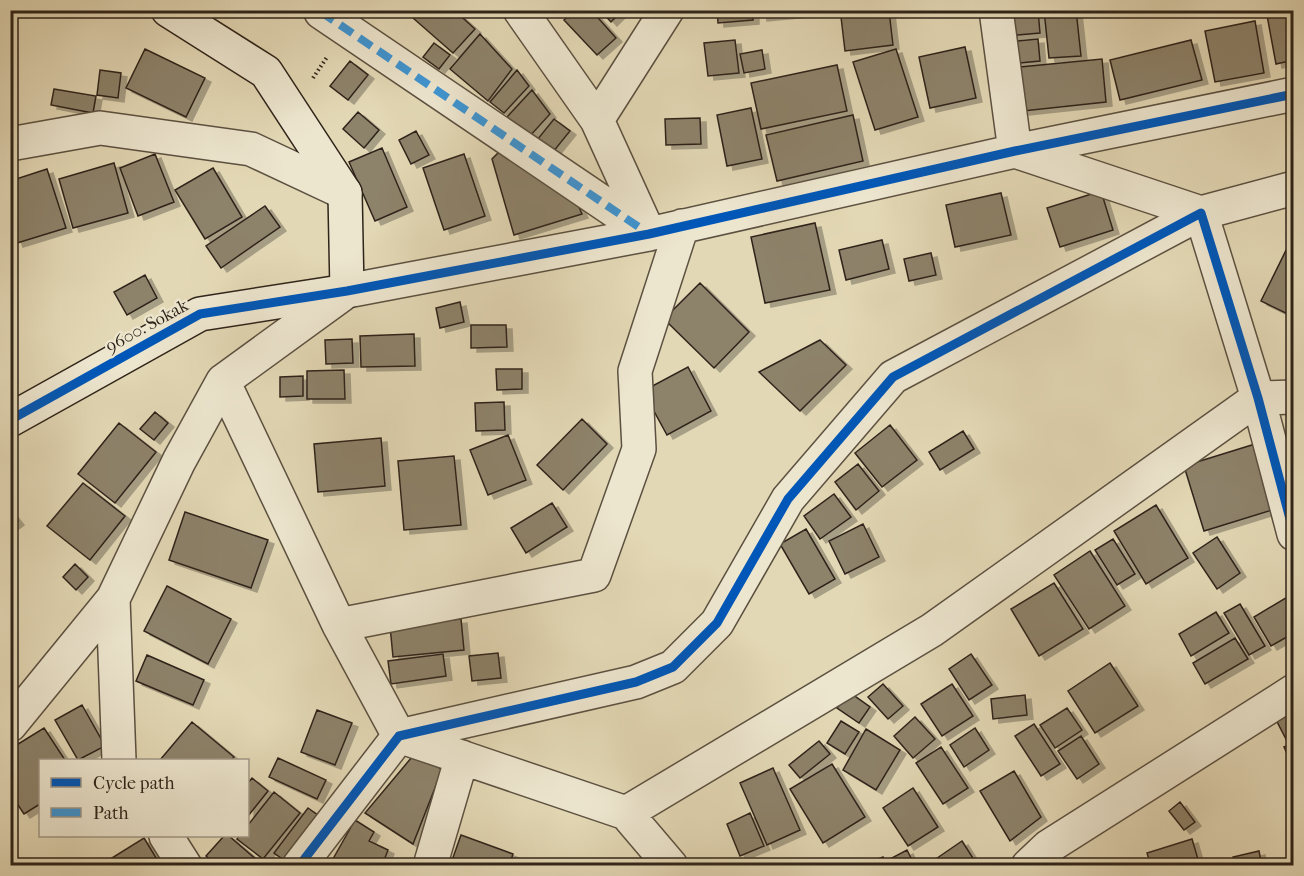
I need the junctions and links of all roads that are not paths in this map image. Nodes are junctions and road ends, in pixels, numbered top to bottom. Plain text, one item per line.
1 (168, 10) edge
2 (520, 10) edge
3 (667, 10) edge
4 (996, 10) edge
5 (333, 20) road end
6 (1293, 94) edge
7 (597, 120) junction
8 (10, 144) edge
9 (1014, 151) junction
10 (1293, 188) edge
11 (345, 193) junction
12 (1201, 213) junction
13 (682, 226) junction
14 (649, 234) junction
15 (347, 291) junction
16 (223, 381) junction
17 (1293, 397) edge
18 (1258, 398) junction
19 (10, 420) edge
20 (1293, 534) edge
21 (113, 598) junction
22 (339, 625) junction
23 (1293, 691) edge
24 (10, 725) edge
25 (399, 736) junction
26 (462, 757) junction
27 (119, 759) edge
28 (626, 813) junction
29 (167, 837) edge
30 (185, 866) edge
31 (299, 866) edge
32 (430, 866) edge
33 (671, 866) edge
34 (1028, 866) edge

1 - 11 street
2 - 7 street
3 - 7 street
4 - 9 street
5 - 14 street
6 - 9 street, 9600. Sokak
7 - 14 street
8 - 11 street
9 - 12 street
9 - 13 street, 9600. Sokak
10 - 12 street
11 - 15 street
12 - 18 street
12 - 25 street
13 - 14 street, 9600. Sokak
13 - 22 street
14 - 15 street, 9600. Sokak
15 - 16 street
15 - 19 street, 9600. Sokak
16 - 21 street
16 - 22 street
17 - 18 street
18 - 20 street
18 - 28 street
21 - 24 street
21 - 27 street
22 - 25 street
23 - 34 street
25 - 26 street
25 - 31 street
26 - 28 street
26 - 32 street
28 - 33 street
29 - 30 street

